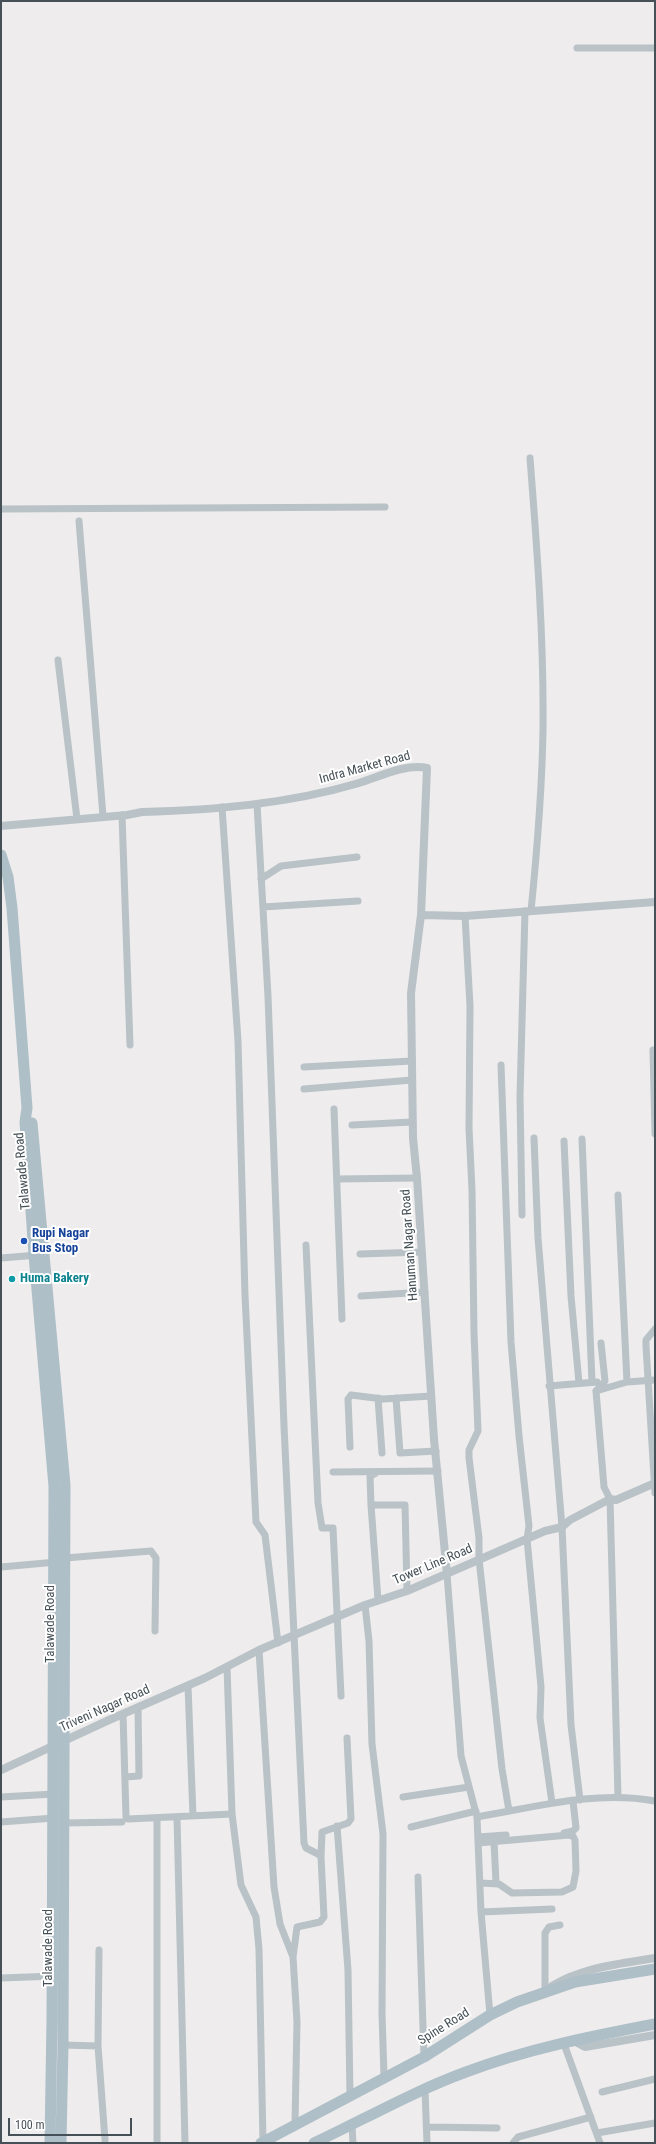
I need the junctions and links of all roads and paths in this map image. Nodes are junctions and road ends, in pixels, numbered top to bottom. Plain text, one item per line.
1 (577, 48) dead end
2 (655, 48) edge
3 (530, 458) dead end
4 (385, 507) dead end
5 (1, 509) edge
6 (79, 521) dead end
7 (58, 660) dead end
8 (257, 804) junction
9 (222, 807) junction
10 (122, 815) junction
11 (103, 816) junction
12 (77, 819) junction
13 (1, 826) edge
14 (1, 855) edge
15 (357, 857) dead end
16 (261, 879) junction
17 (358, 900) dead end
18 (655, 902) edge
19 (263, 907) junction
20 (528, 911) junction
21 (421, 915) junction
22 (465, 916) junction
23 (130, 1046) dead end
24 (653, 1050) dead end
25 (412, 1061) junction
26 (501, 1065) dead end
27 (304, 1067) dead end
28 (412, 1080) junction
29 (304, 1088) dead end
30 (334, 1109) dead end
31 (412, 1122) junction
32 (352, 1125) dead end
33 (655, 1134) edge
34 (534, 1138) dead end
35 (582, 1139) dead end
36 (564, 1141) dead end
37 (417, 1178) junction
38 (338, 1179) junction
39 (618, 1194) dead end
40 (522, 1215) dead end
41 (306, 1245) dead end
42 (422, 1252) junction
43 (39, 1254) junction
44 (360, 1254) dead end
45 (1, 1258) edge
46 (425, 1292) junction
47 (361, 1296) dead end
48 (342, 1319) dead end
49 (655, 1329) edge
50 (601, 1343) dead end
51 (652, 1380) edge
52 (605, 1381) junction
53 (592, 1382) junction
54 (627, 1382) junction
55 (579, 1384) junction
56 (549, 1386) junction
57 (596, 1391) junction
58 (432, 1396) junction
59 (378, 1398) junction
60 (396, 1398) junction
61 (350, 1447) dead end
62 (436, 1451) junction
63 (382, 1453) dead end
64 (438, 1471) junction
65 (333, 1472) dead end
66 (378, 1472) junction
67 (655, 1483) edge
68 (655, 1493) edge
69 (610, 1500) junction
70 (371, 1505) junction
71 (562, 1528) junction
72 (526, 1539) junction
73 (479, 1559) junction
74 (61, 1561) junction
75 (1, 1567) edge
76 (447, 1574) junction
77 (407, 1591) junction
78 (378, 1600) junction
79 (365, 1604) junction
80 (338, 1617) junction
81 (155, 1631) dead end
82 (294, 1636) junction
83 (278, 1643) junction
84 (259, 1650) junction
85 (227, 1667) junction
86 (218, 1670) joint
87 (188, 1686) junction
88 (341, 1696) dead end
89 (138, 1707) junction
90 (123, 1714) junction
91 (347, 1738) dead end
92 (65, 1741) junction
93 (54, 1746) junction
94 (1, 1770) edge
95 (125, 1777) junction
96 (469, 1787) junction
97 (54, 1794) junction
98 (403, 1797) dead end
99 (618, 1797) junction
100 (1, 1798) edge
101 (576, 1801) junction
102 (655, 1801) edge
103 (552, 1803) junction
104 (509, 1811) junction
105 (232, 1814) junction
106 (477, 1814) junction
107 (192, 1816) junction
108 (177, 1817) junction
109 (54, 1818) junction
110 (157, 1818) junction
111 (1, 1822) edge
112 (122, 1822) dead end
113 (64, 1823) junction
114 (337, 1826) junction
115 (411, 1827) dead end
116 (478, 1840) junction
117 (494, 1841) junction
118 (320, 1857) junction
119 (418, 1877) dead end
120 (480, 1883) junction
121 (496, 1883) junction
122 (552, 1910) dead end
123 (481, 1912) junction
124 (560, 1925) dead end
125 (99, 1950) dead end
126 (293, 1957) junction
127 (655, 1958) edge
128 (655, 1969) edge
129 (58, 1976) junction
130 (1, 1978) edge
131 (545, 1991) junction
132 (490, 2015) junction
133 (655, 2024) edge
134 (655, 2035) edge
135 (569, 2042) junction
136 (63, 2045) junction
137 (98, 2046) junction
138 (424, 2057) junction
139 (384, 2076) junction
140 (655, 2078) edge
141 (425, 2090) junction
142 (602, 2092) dead end
143 (350, 2096) junction
144 (591, 2117) junction
145 (655, 2123) edge
146 (295, 2124) junction
147 (352, 2125) junction
148 (428, 2126) junction
149 (497, 2128) dead end
150 (597, 2133) junction
151 (105, 2140) dead end
152 (262, 2142) edge
153 (50, 2143) edge
154 (61, 2143) edge
155 (157, 2143) edge
156 (185, 2143) edge
157 (314, 2143) edge
158 (353, 2143) edge
159 (427, 2143) edge
160 (513, 2143) edge
161 (600, 2143) edge

1 - 2 street
3 - 20 street
4 - 5 street
6 - 11 street
7 - 12 street
8 - 9 street, Indra Market Road
8 - 16 street
8 - 21 street, Indra Market Road
9 - 10 street, Indra Market Road
9 - 83 street
10 - 11 street, Indra Market Road
10 - 23 street
11 - 12 street, Indra Market Road
12 - 13 street, Indra Market Road
14 - 43 main road, Talawade Road
15 - 16 street
16 - 19 street
17 - 19 street
18 - 20 street
19 - 82 street
20 - 22 street
20 - 40 street
21 - 22 street
21 - 25 street, Hanuman Nagar Road
22 - 73 street
24 - 33 street
25 - 27 street
25 - 28 street, Hanuman Nagar Road
26 - 72 street
28 - 29 street
28 - 31 street, Hanuman Nagar Road
30 - 38 street
31 - 32 street
31 - 37 street, Hanuman Nagar Road
34 - 56 street
35 - 53 street
36 - 55 street
37 - 38 street
37 - 42 street, Hanuman Nagar Road
38 - 48 street
39 - 54 street
41 - 80 street
42 - 44 street
42 - 46 street, Hanuman Nagar Road
43 - 45 street
43 - 74 main road, Talawade Road
46 - 47 street
46 - 58 street, Hanuman Nagar Road
49 - 51 street
50 - 52 street
51 - 54 street
51 - 67 street
52 - 53 street
52 - 57 street
53 - 55 street
54 - 57 street
55 - 56 street
56 - 71 street
57 - 69 street
58 - 60 street
58 - 62 street, Hanuman Nagar Road
59 - 60 street
59 - 61 street
59 - 63 street
60 - 62 street
62 - 64 street, Hanuman Nagar Road
64 - 66 street
64 - 76 street, Hanuman Nagar Road
65 - 66 street
66 - 70 street
67 - 68 street
67 - 69 street, Tower Line Road
69 - 71 street, Tower Line Road
69 - 99 street
70 - 77 street
70 - 78 street
71 - 72 street, Tower Line Road
71 - 101 street
72 - 73 street, Tower Line Road
72 - 103 street
73 - 76 street, Tower Line Road
73 - 104 street
74 - 75 street
74 - 81 street
74 - 92 main road, Talawade Road
74 - 93 main road, Talawade Road
76 - 77 street, Tower Line Road
76 - 96 street
77 - 78 street, Tower Line Road
78 - 79 street, Tower Line Road
79 - 80 street, Tower Line Road
79 - 139 street
80 - 82 street, Tower Line Road
80 - 88 street
82 - 83 street, Tower Line Road
82 - 118 street
83 - 84 street, Tower Line Road
84 - 85 street, Tower Line Road
84 - 126 street
85 - 86 street, Tower Line Road
85 - 105 street
86 - 87 street, Triveni Nagar Road
87 - 89 street, Triveni Nagar Road
87 - 107 street
89 - 90 street, Triveni Nagar Road
89 - 95 street
90 - 92 street, Triveni Nagar Road
90 - 95 street
91 - 114 street
92 - 93 street, Triveni Nagar Road
92 - 113 main road, Talawade Road
93 - 94 street, Triveni Nagar Road
93 - 97 main road, Talawade Road
95 - 110 street
96 - 98 street
96 - 106 street
97 - 100 street
97 - 109 main road, Talawade Road
99 - 101 street
99 - 102 street
101 - 103 street
101 - 116 street
103 - 104 street
104 - 106 street
105 - 107 street
105 - 152 street
106 - 115 street
106 - 116 street
107 - 108 street
108 - 110 street
108 - 156 street
109 - 111 street
109 - 129 main road, Talawade Road
110 - 155 street
112 - 113 street
113 - 129 main road, Talawade Road
114 - 118 street
114 - 143 street
116 - 117 street
116 - 120 street
117 - 121 street
117 - 121 street
118 - 126 street
119 - 138 street
120 - 121 street
120 - 123 street
122 - 123 street
123 - 132 street
124 - 131 street
125 - 137 street
126 - 146 street
127 - 131 street
128 - 131 main road, Spine Road
129 - 130 street
129 - 136 main road, Talawade Road
129 - 153 main road, Talawade Road
131 - 132 main road, Spine Road
132 - 138 main road, Spine Road
133 - 135 main road
134 - 135 street
135 - 141 main road
135 - 144 street
136 - 137 street
136 - 154 main road, Talawade Road
137 - 151 street
138 - 139 main road, Spine Road
139 - 143 main road, Spine Road
140 - 142 street
141 - 147 main road
141 - 148 street
143 - 146 main road, Spine Road
144 - 150 street
144 - 160 street
145 - 150 street
146 - 152 main road, Spine Road
147 - 157 main road
147 - 158 street
148 - 149 street
148 - 159 street
150 - 161 street

